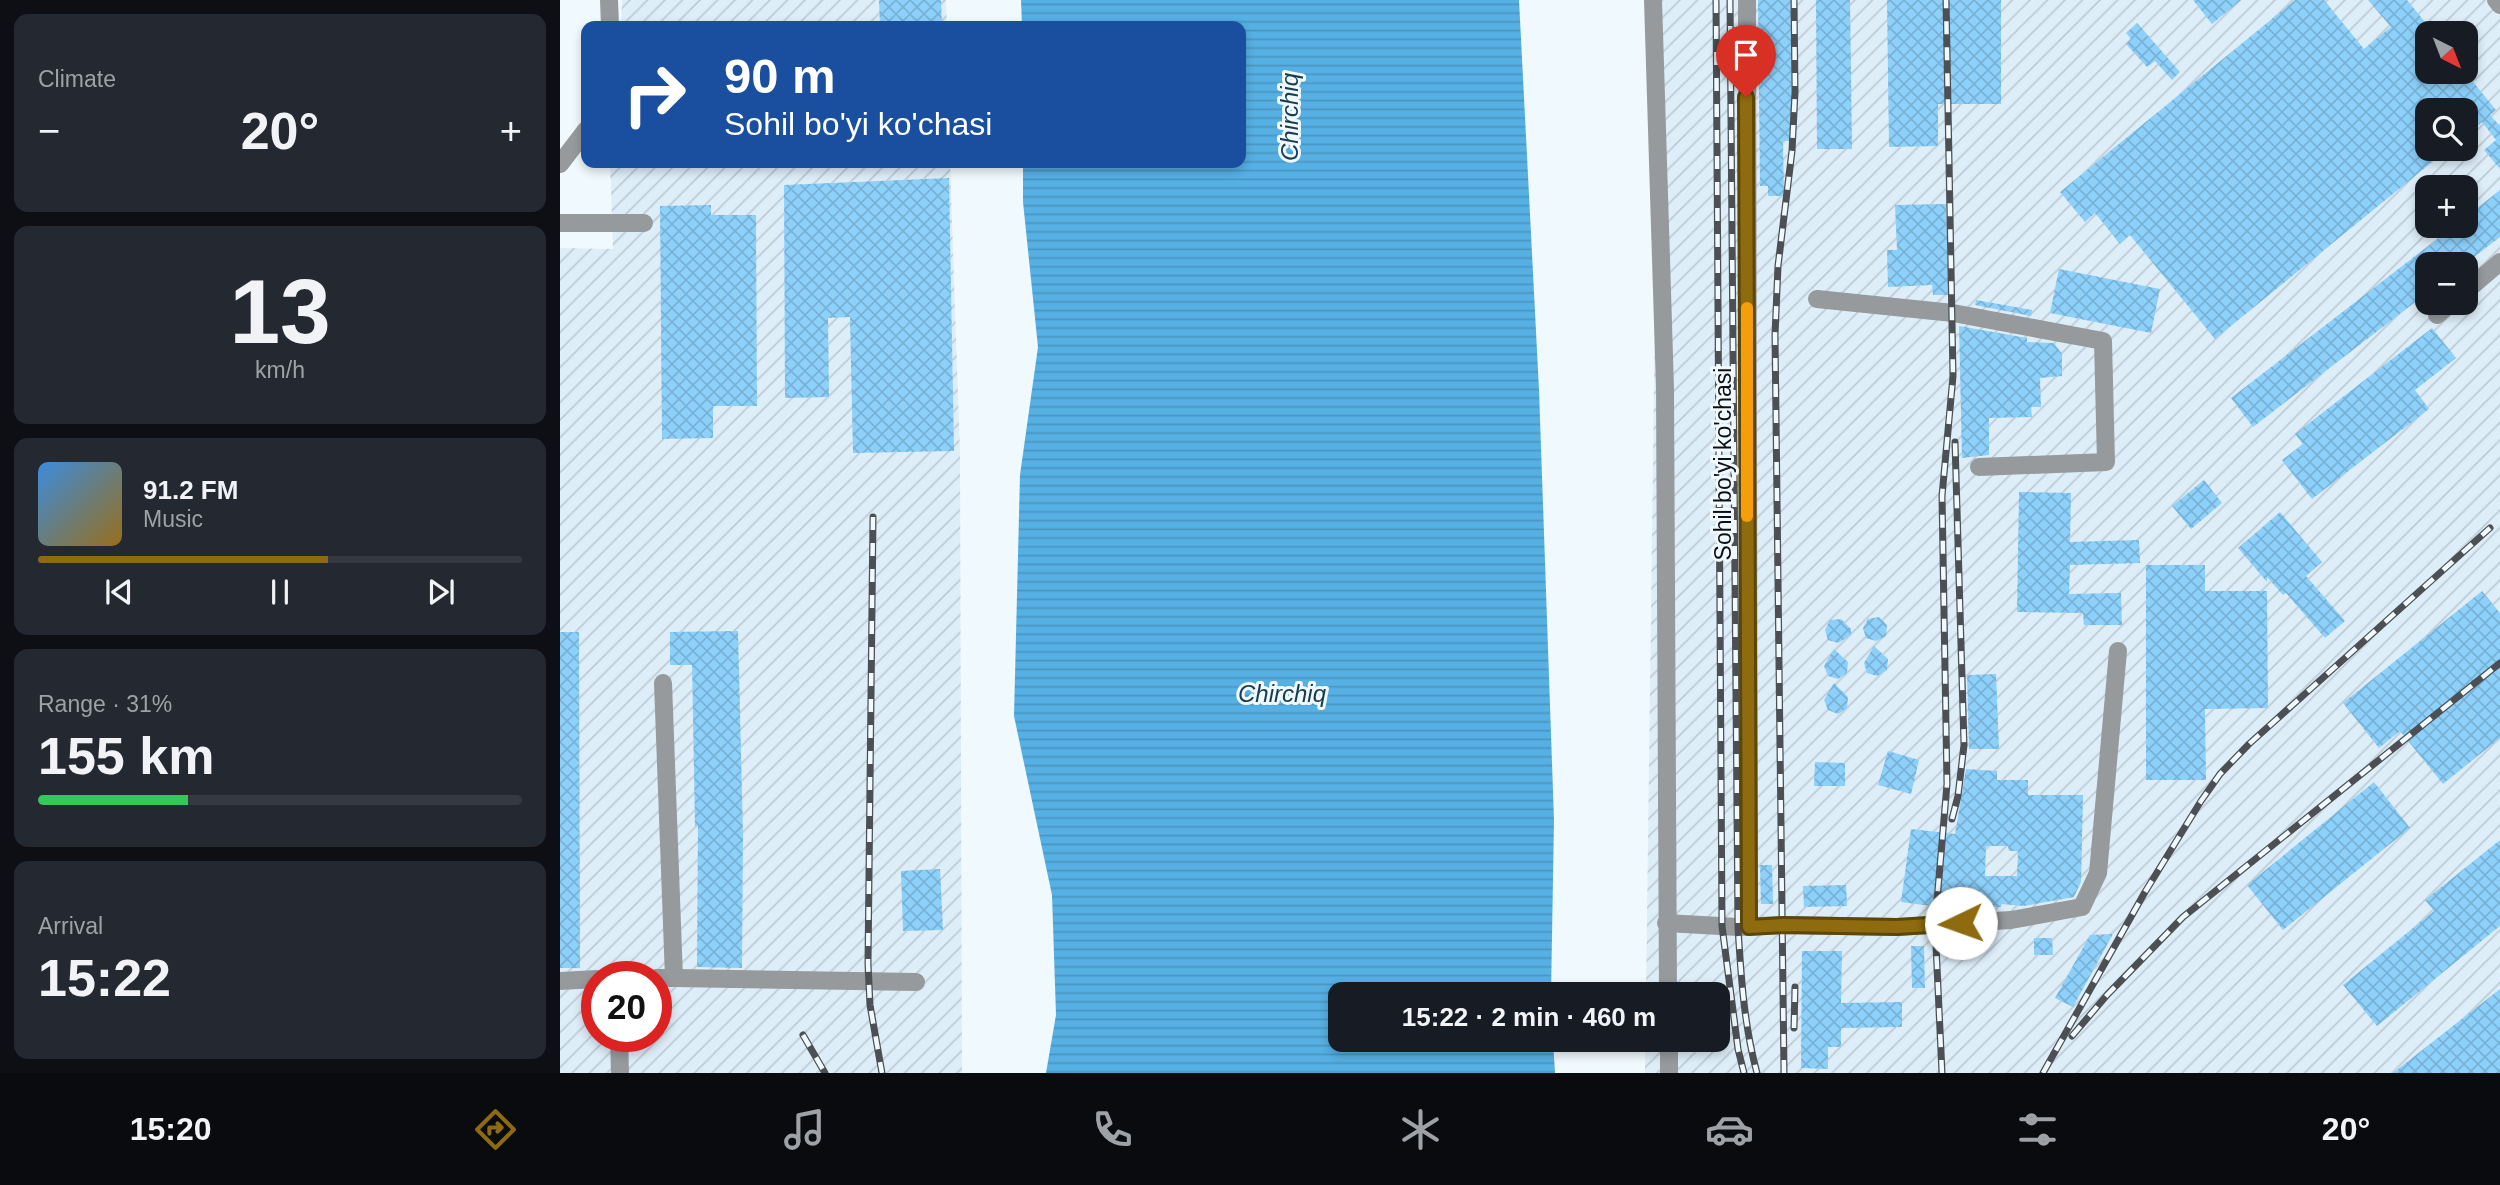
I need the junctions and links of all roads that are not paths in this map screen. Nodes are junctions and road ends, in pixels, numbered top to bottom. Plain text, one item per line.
1 (609, 0) edge
2 (1653, 0) edge
3 (1747, 0) edge
4 (2496, 0) edge
5 (2500, 5) edge
6 (610, 21) edge
7 (581, 137) edge
8 (560, 164) edge
9 (560, 223) edge
10 (644, 223) dead end
11 (2500, 262) edge
12 (2478, 281) edge
13 (1817, 299) dead end
14 (1979, 467) dead end
15 (2118, 651) dead end
16 (663, 683) dead end
17 (1666, 923) junction
18 (1749, 927) junction
19 (665, 961) edge
20 (672, 978) edge
21 (581, 980) edge
22 (560, 981) edge
23 (916, 982) dead end
24 (1668, 982) edge
25 (619, 1052) edge
26 (1669, 1052) edge
27 (618, 1072) edge
28 (1669, 1073) edge

1 - 6 street
2 - 17 street
3 - 18 street, Sohil bo'yi ko'chasi
4 - 5 street
7 - 8 street
9 - 10 street
11 - 12 street
13 - 14 street
15 - 18 street
16 - 19 street
17 - 18 street
17 - 24 street
20 - 23 street
21 - 22 street
25 - 27 street
26 - 28 street

